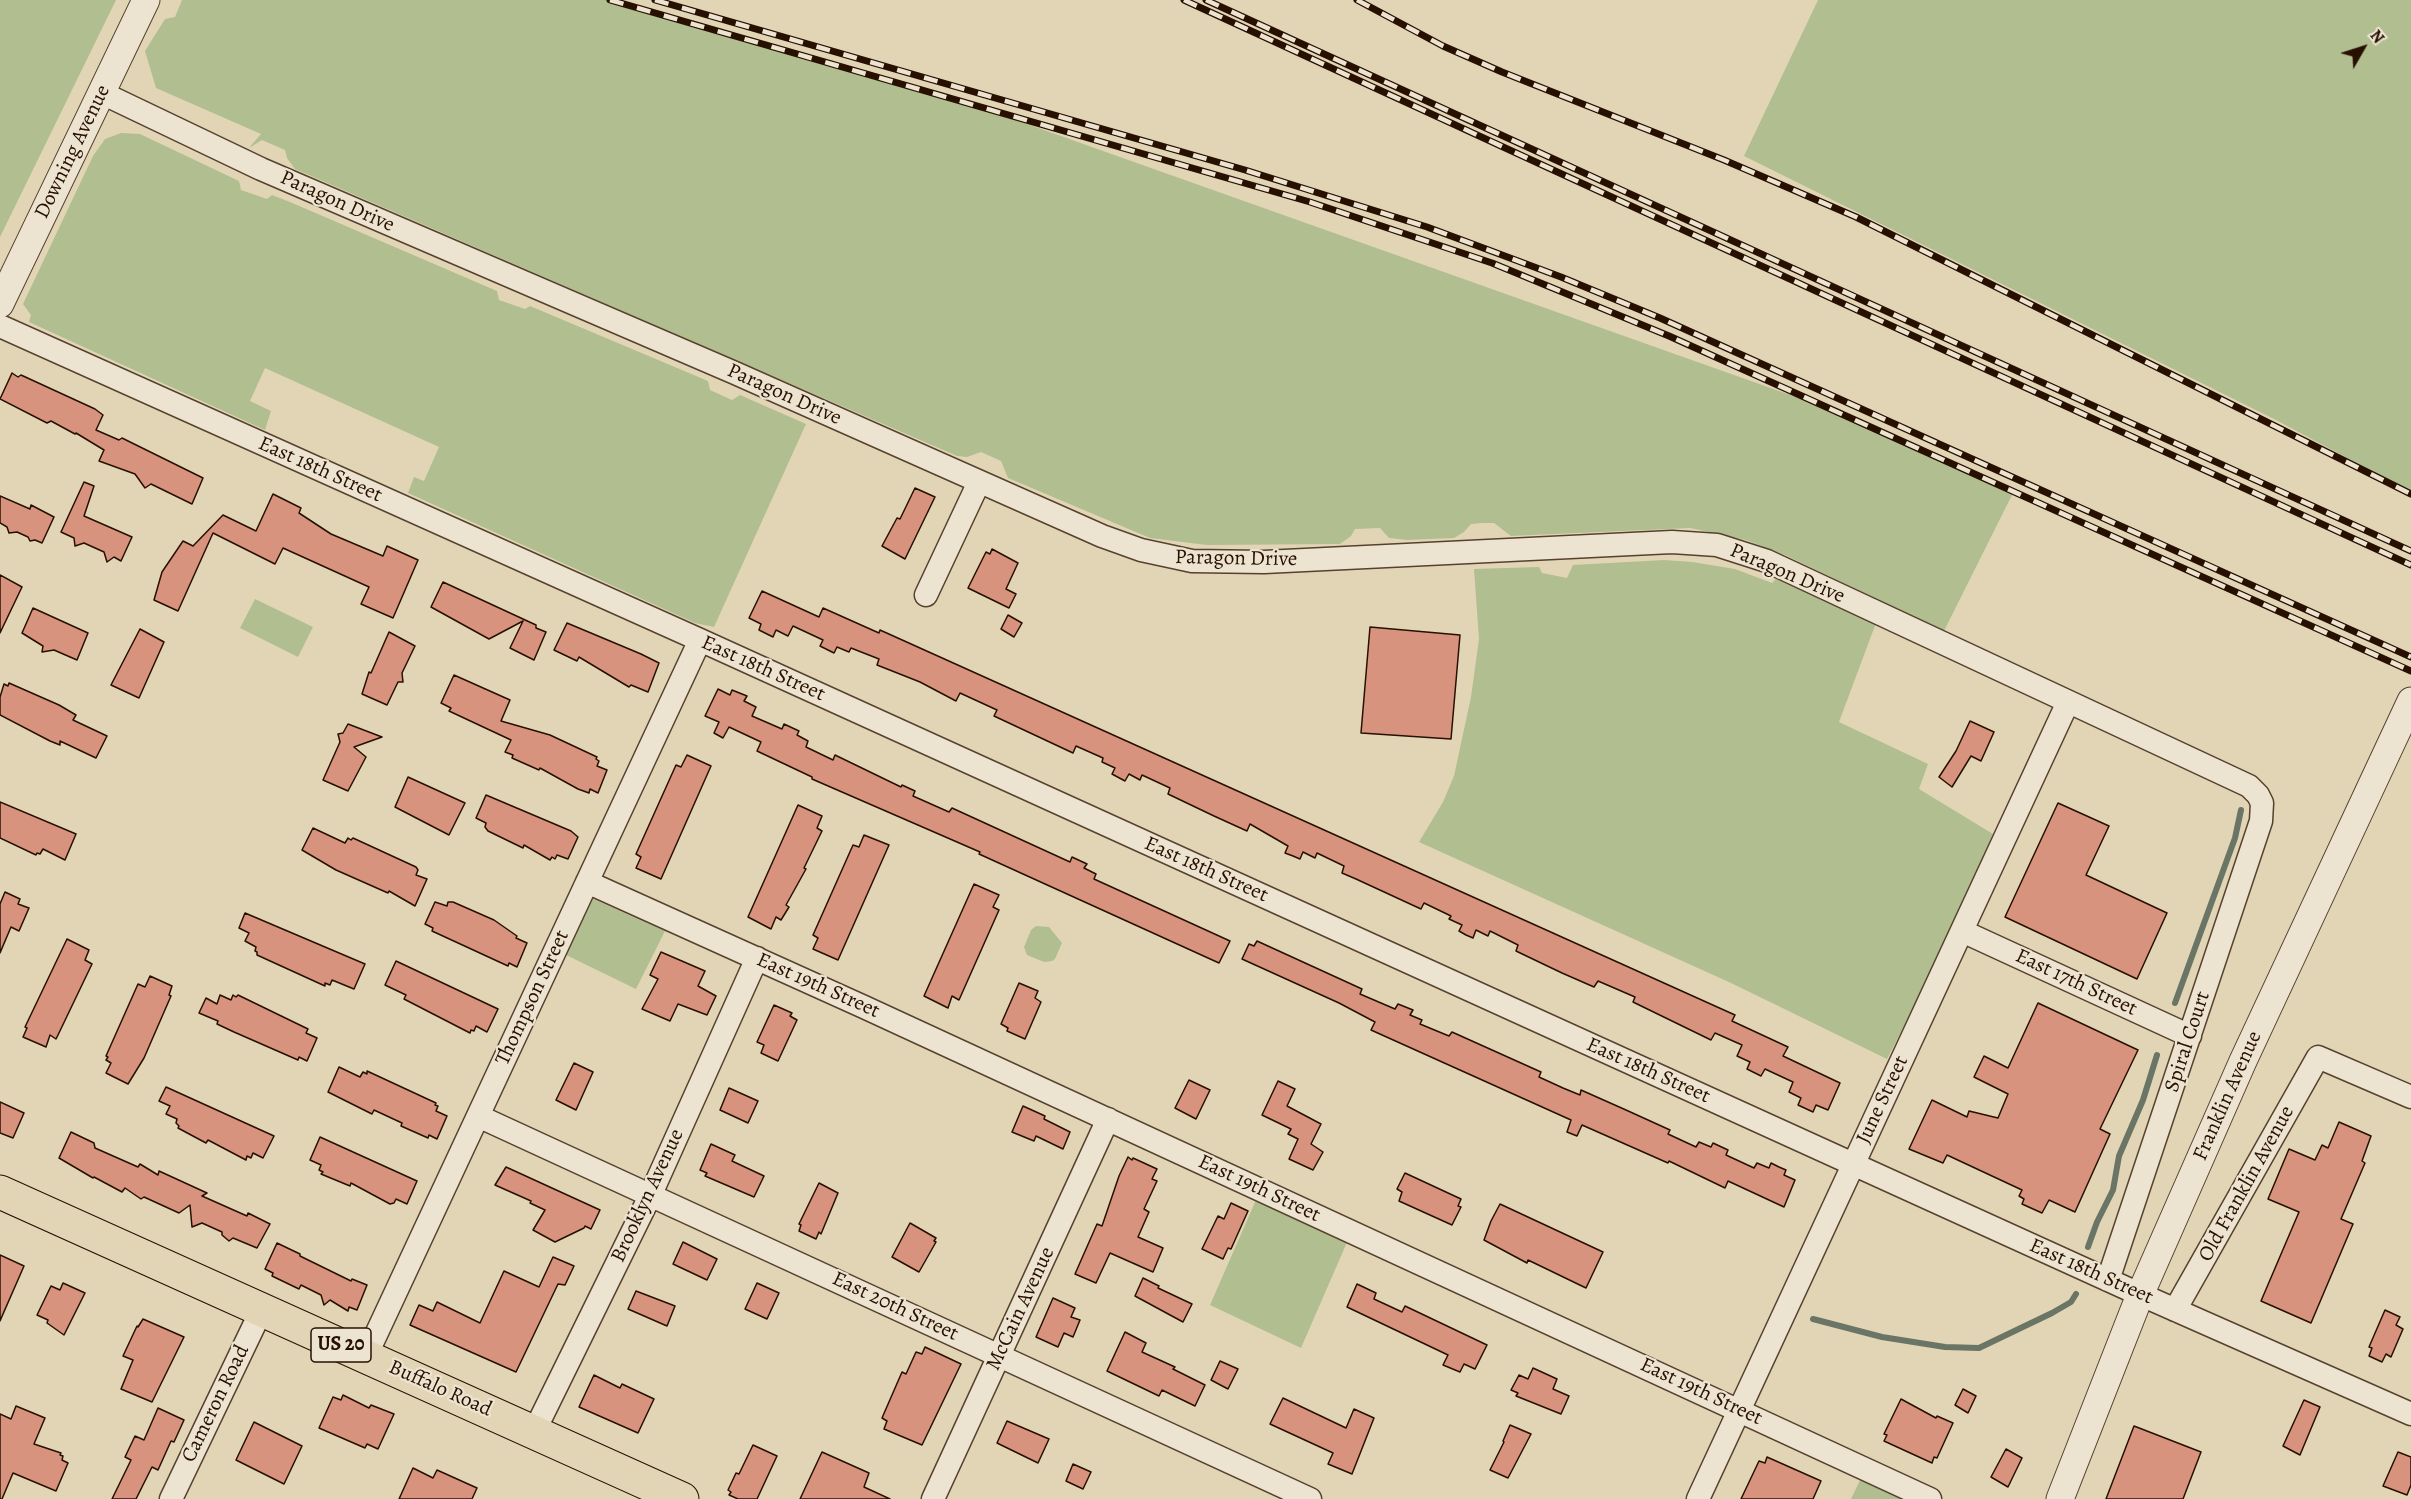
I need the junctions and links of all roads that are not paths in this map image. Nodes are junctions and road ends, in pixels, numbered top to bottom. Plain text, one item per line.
1 (146, 0) edge
2 (102, 93) junction
3 (0, 303) edge
4 (0, 326) edge
5 (979, 482) junction
6 (926, 595) dead end
7 (700, 640) junction
8 (2411, 701) edge
9 (2068, 702) junction
10 (2262, 803) joint
11 (587, 882) junction
12 (1962, 931) junction
13 (757, 958) junction
14 (2190, 1036) junction
15 (2411, 1097) edge
16 (478, 1116) junction
17 (1108, 1119) junction
18 (1853, 1164) junction
19 (0, 1192) edge
20 (651, 1194) junction
21 (2108, 1280) junction
22 (2140, 1294) junction
23 (262, 1309) junction
24 (2175, 1310) junction
25 (1000, 1355) junction
26 (366, 1356) junction
27 (1739, 1410) junction
28 (2411, 1414) edge
29 (534, 1432) junction
30 (171, 1499) edge
31 (682, 1499) edge
32 (933, 1499) edge
33 (1310, 1499) edge
34 (1698, 1499) edge
35 (1930, 1499) edge
36 (2060, 1499) edge

1 - 2 street, Downing Avenue
2 - 3 street, Downing Avenue
2 - 5 street, Paragon Drive
4 - 7 street, East 18th Street
5 - 6 street
5 - 9 street, Paragon Drive
7 - 11 street, Thompson Street
7 - 18 street, East 18th Street
8 - 22 street, Franklin Avenue
9 - 10 street, Paragon Drive
9 - 12 street, June Street
10 - 14 street, Spiral Court
11 - 13 street, East 19th Street
11 - 16 street, Thompson Street
12 - 14 street, East 17th Street
12 - 18 street, June Street
13 - 17 street, East 19th Street
13 - 20 street, Brooklyn Avenue
14 - 21 street, Spiral Court
15 - 24 street, Old Franklin Avenue
16 - 20 street, East 20th Street
16 - 26 street, Thompson Street
17 - 25 street, McCain Avenue
17 - 27 street, East 19th Street
18 - 21 street, East 18th Street
18 - 27 street, June Street
19 - 23 main road, Buffalo Road / US 20
20 - 25 street, East 20th Street
20 - 29 street, Brooklyn Avenue
21 - 22 street, East 18th Street
22 - 24 street, East 18th Street
22 - 36 street, Franklin Avenue
23 - 26 main road, Buffalo Road / US 20
23 - 30 street, Cameron Road
24 - 28 street, East 18th Street
25 - 32 street, McCain Avenue
25 - 33 street, East 20th Street
26 - 29 main road, Buffalo Road / US 20
27 - 34 street, June Street
27 - 35 street, East 19th Street
29 - 31 main road, Buffalo Road / US 20

